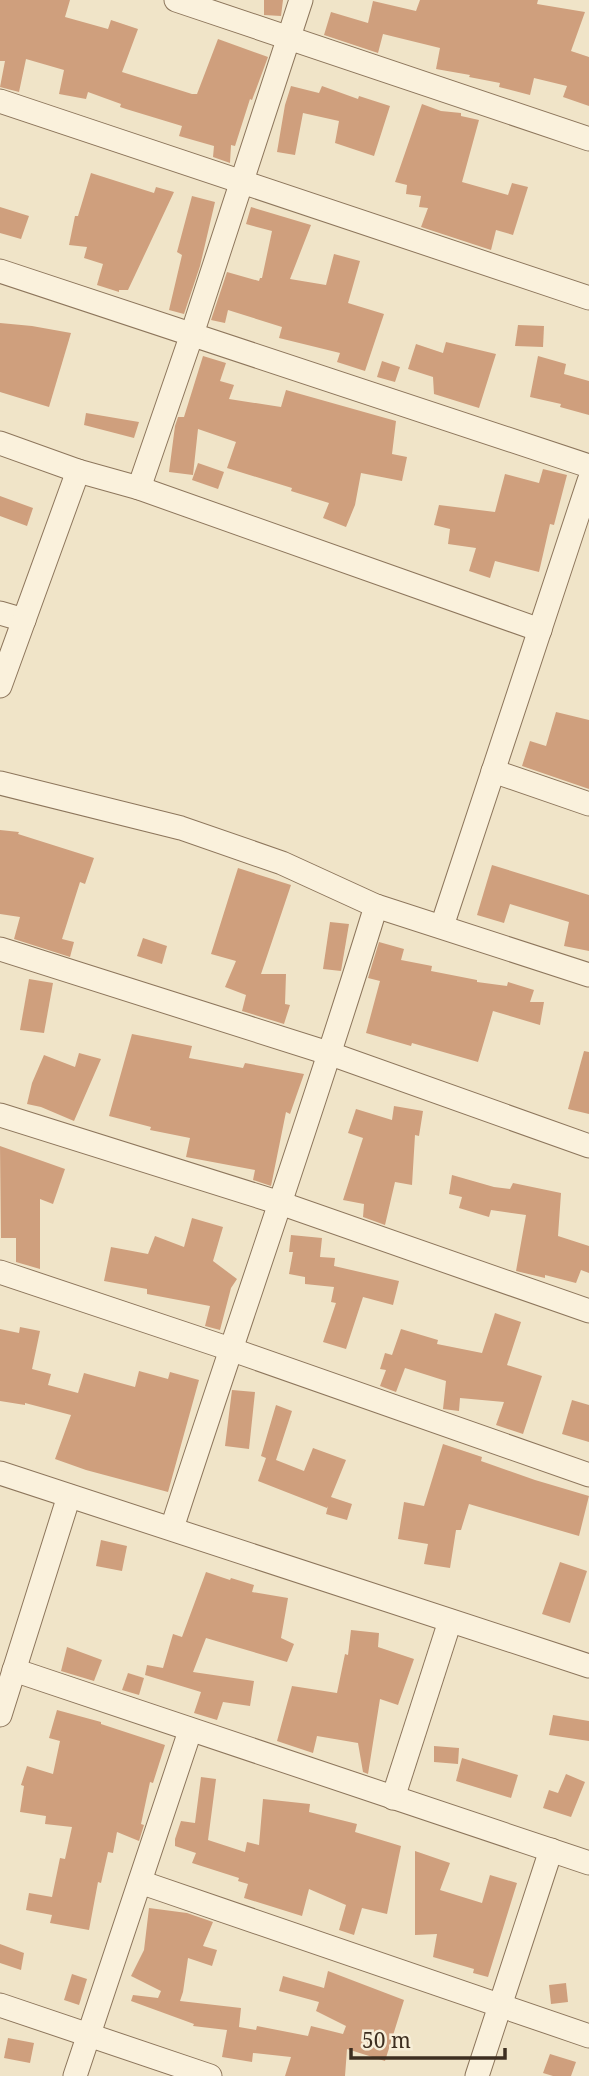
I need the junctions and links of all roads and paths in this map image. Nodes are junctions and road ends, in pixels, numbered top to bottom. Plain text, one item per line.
1 (176, 0) edge
2 (301, 0) edge
3 (288, 37) junction
4 (0, 101) edge
5 (589, 139) edge
6 (240, 181) junction
7 (0, 271) edge
8 (589, 298) edge
9 (192, 334) junction
10 (0, 443) edge
11 (589, 466) edge
12 (78, 471) junction
13 (589, 481) edge
14 (139, 488) junction
15 (0, 613) edge
16 (24, 621) junction
17 (540, 630) junction
18 (0, 685) edge
19 (493, 771) junction
20 (0, 783) edge
21 (589, 804) edge
22 (376, 906) junction
23 (442, 926) junction
24 (0, 949) edge
25 (589, 975) edge
26 (331, 1054) junction
27 (0, 1115) edge
28 (589, 1146) edge
29 (280, 1203) junction
30 (0, 1272) edge
31 (589, 1311) edge
32 (230, 1349) junction
33 (0, 1473) edge
34 (589, 1475) edge
35 (69, 1496) junction
36 (172, 1528) junction
37 (450, 1621) junction
38 (588, 1662) edge
39 (15, 1670) junction
40 (0, 1715) edge
41 (191, 1731) junction
42 (393, 1798) junction
43 (551, 1850) junction
44 (589, 1863) edge
45 (140, 1882) junction
46 (0, 2005) edge
47 (500, 2006) junction
48 (89, 2035) junction
49 (589, 2036) edge
50 (75, 2076) edge
51 (210, 2076) edge
52 (477, 2076) edge

1 - 3 street
2 - 3 street
3 - 5 street
3 - 6 street
4 - 6 street
6 - 8 street
6 - 9 street
7 - 9 street
9 - 11 street
9 - 14 street
10 - 12 street
12 - 14 street
12 - 16 street
13 - 17 street
14 - 17 street
15 - 16 street
16 - 18 street
17 - 19 street
19 - 21 street
19 - 23 street
20 - 22 street
22 - 23 street
22 - 26 street
23 - 25 street
24 - 26 street
26 - 28 street
26 - 29 street
27 - 29 street
29 - 31 street
29 - 32 street
30 - 32 street
32 - 34 street
32 - 36 street
33 - 35 street
35 - 36 street
35 - 39 street
36 - 37 street
37 - 38 street
37 - 42 street
39 - 40 street
39 - 41 street
41 - 42 street
41 - 45 street
42 - 43 street
43 - 44 street
43 - 47 street
45 - 47 street
45 - 48 street
46 - 48 street
47 - 49 street
47 - 52 street
48 - 50 street
48 - 51 street

